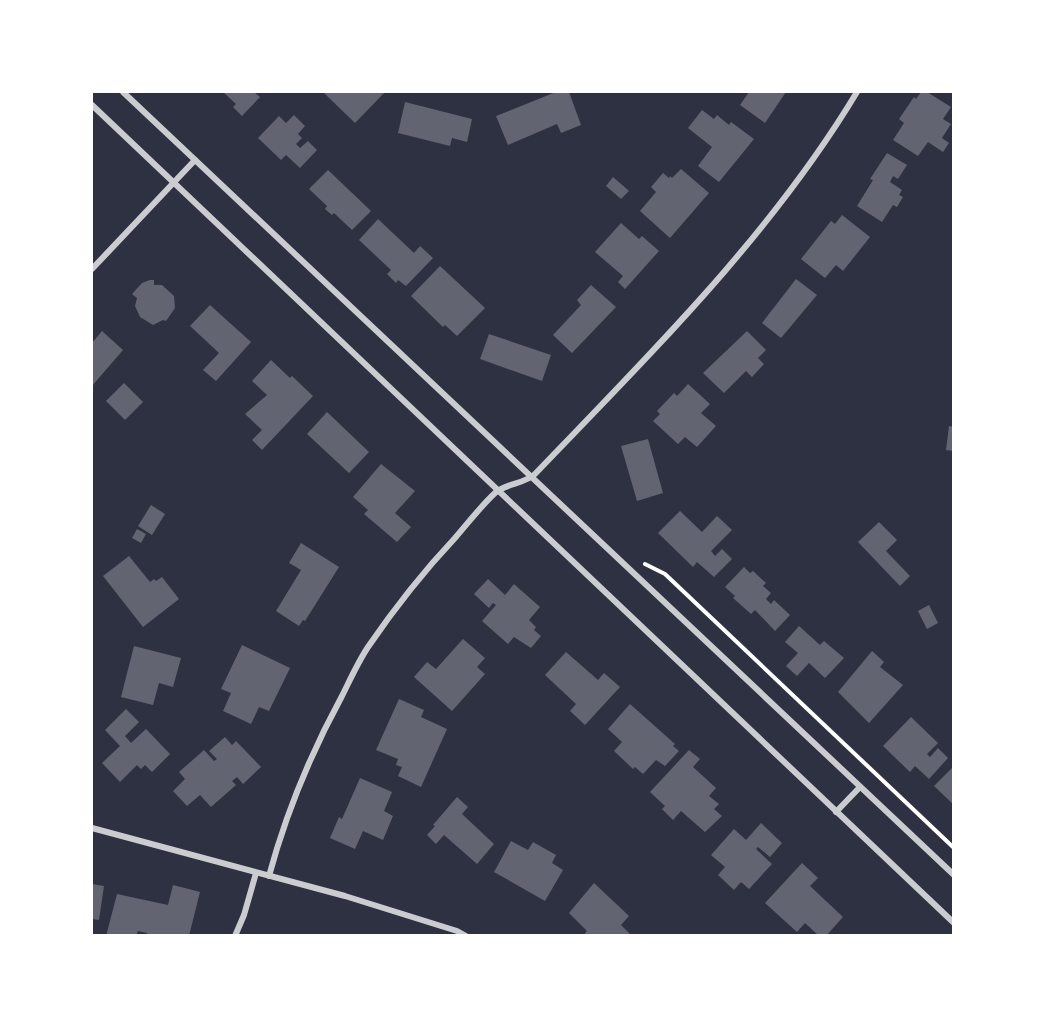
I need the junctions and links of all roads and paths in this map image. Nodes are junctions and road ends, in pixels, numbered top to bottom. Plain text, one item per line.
1 (123, 92) edge
2 (857, 92) edge
3 (92, 105) edge
4 (195, 160) junction
5 (173, 183) junction
6 (92, 268) edge
7 (532, 477) junction
8 (497, 490) junction
9 (637, 556) dead end
10 (860, 787) junction
11 (836, 812) junction
12 (92, 828) edge
13 (954, 848) edge
14 (256, 873) junction
15 (954, 875) edge
16 (269, 876) junction
17 (954, 923) edge
18 (235, 936) edge
19 (466, 936) edge

1 - 4 street
2 - 7 street
3 - 5 street
4 - 5 street
4 - 7 street
5 - 6 street
5 - 8 street
7 - 8 street
7 - 10 street
8 - 11 street
8 - 16 street
9 - 13 path
10 - 11 street
10 - 15 street
11 - 17 street
12 - 14 street
14 - 16 street
14 - 18 street
16 - 19 street

